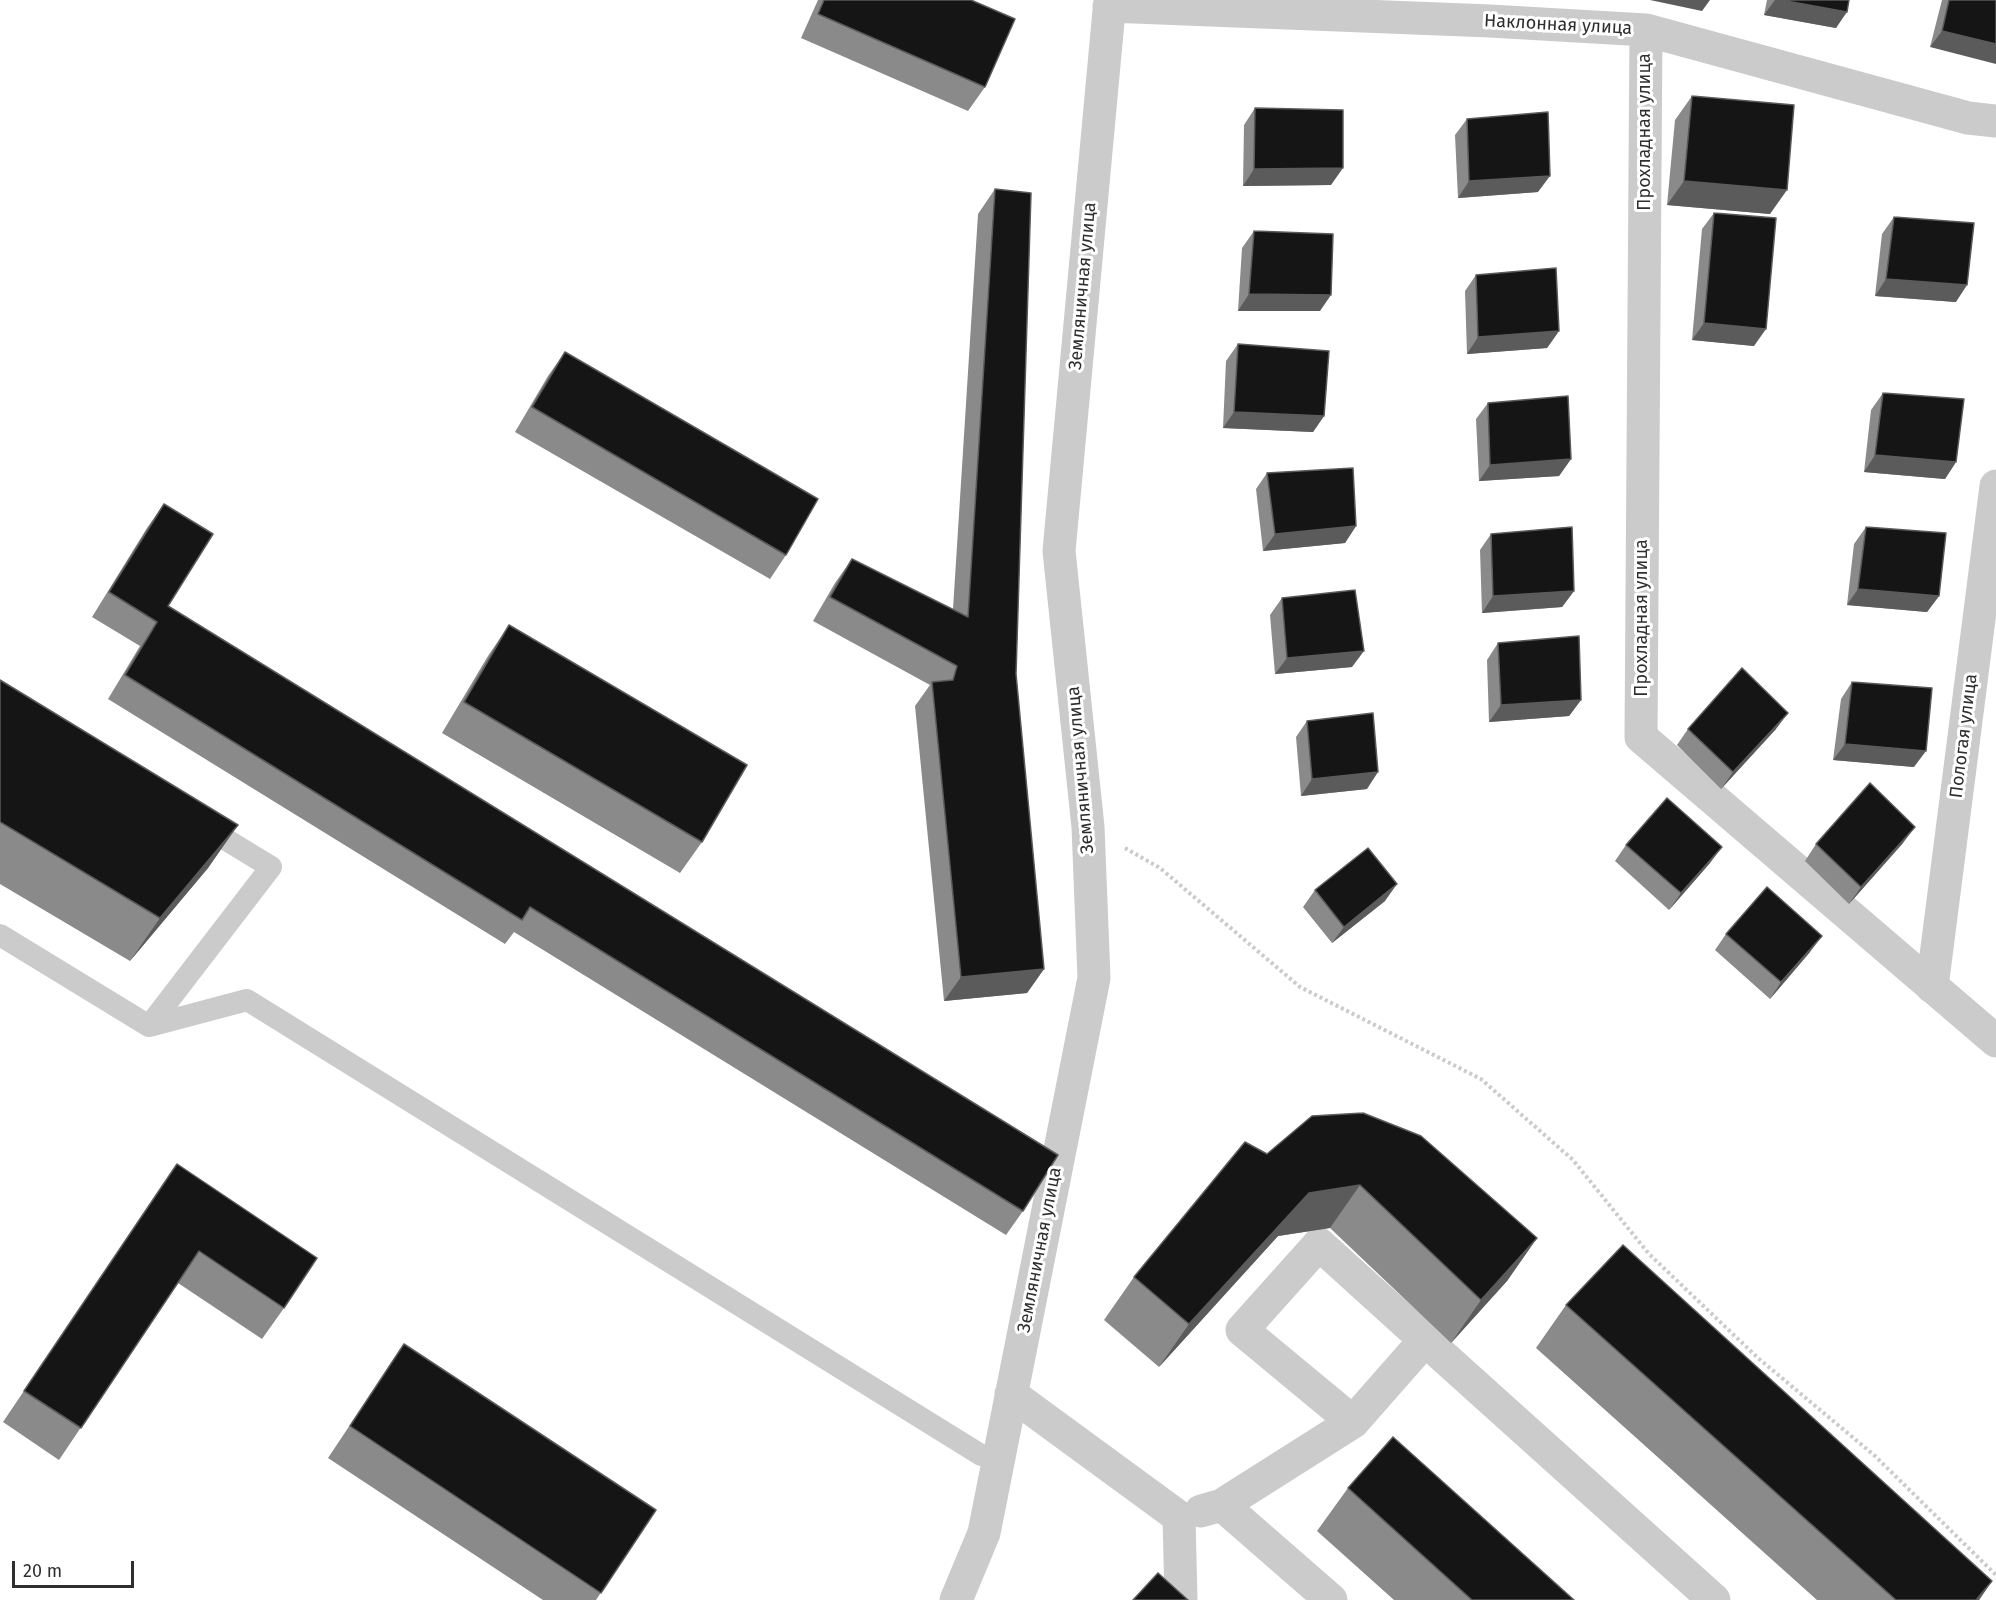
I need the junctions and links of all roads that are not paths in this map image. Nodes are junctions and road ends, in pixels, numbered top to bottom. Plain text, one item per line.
1 (1109, 3) edge
2 (1646, 30) junction
3 (1996, 122) edge
4 (1996, 486) edge
5 (180, 812) edge
6 (0, 934) edge
7 (1932, 987) junction
8 (149, 1026) junction
9 (1996, 1041) edge
10 (1425, 1340) junction
11 (1011, 1394) junction
12 (1353, 1422) junction
13 (981, 1455) dead end
14 (1222, 1505) junction
15 (1179, 1517) junction
16 (956, 1600) edge
17 (1181, 1600) edge
18 (1330, 1600) edge
19 (1714, 1600) edge

1 - 2 street, Наклонная улица
1 - 11 street, Земляничная улица
2 - 3 street, Наклонная улица
2 - 7 street, Прохладная улица
4 - 7 street, Пологая улица
5 - 8 lane
6 - 8 lane
7 - 9 street, Прохладная улица
8 - 13 lane
10 - 12 street
10 - 12 street
10 - 19 street
11 - 15 street
11 - 16 street, Земляничная улица
12 - 14 street
14 - 15 street
14 - 18 street
15 - 17 street

